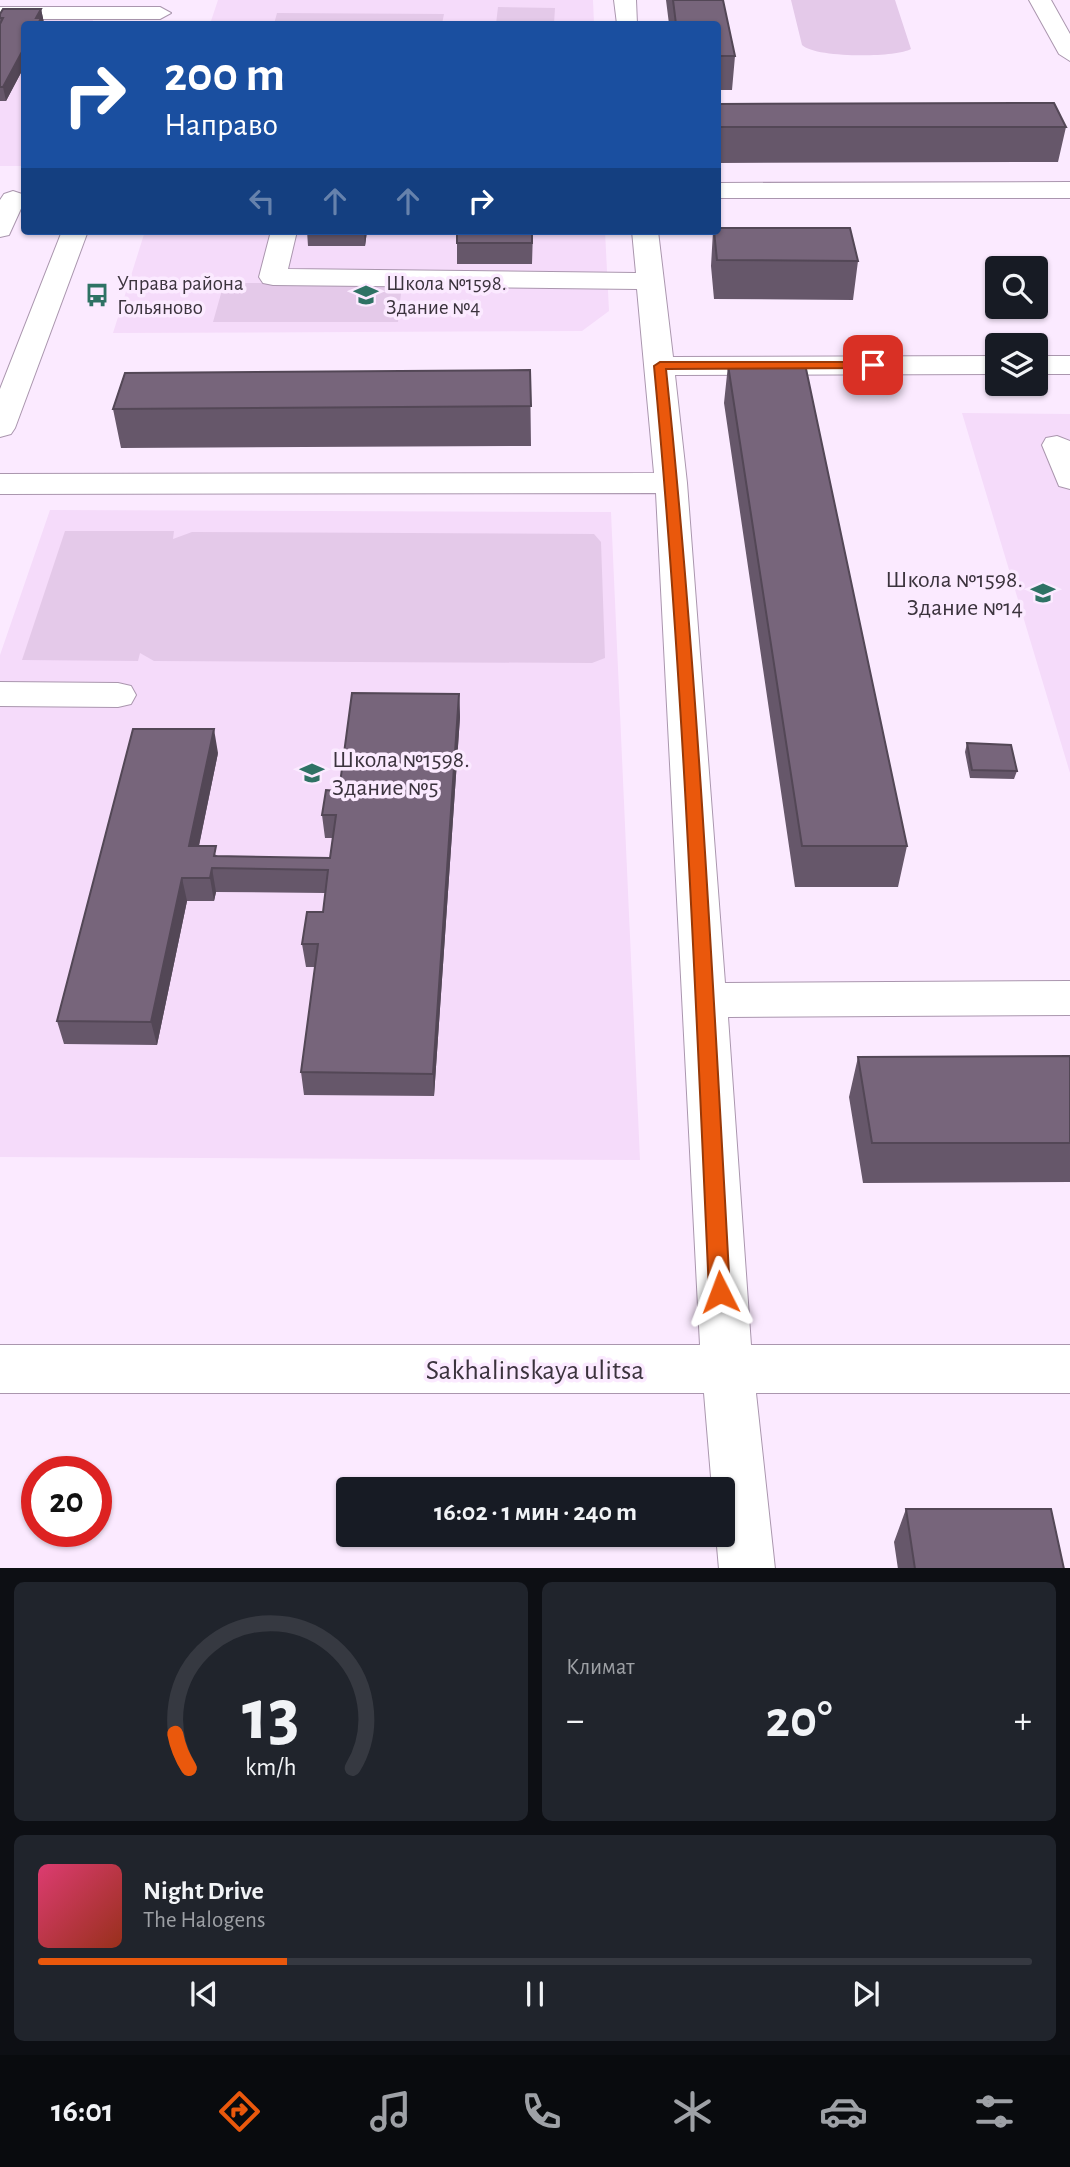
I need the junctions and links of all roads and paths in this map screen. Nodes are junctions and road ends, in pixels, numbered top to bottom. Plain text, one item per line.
1 (625, 0) edge
2 (1041, 0) edge
3 (160, 12) edge
4 (0, 13) edge
5 (627, 21) edge
6 (1070, 54) edge
7 (1070, 190) edge
8 (721, 191) edge
9 (12, 199) edge
10 (0, 229) edge
11 (73, 235) edge
12 (283, 235) edge
13 (645, 235) edge
14 (651, 281) junction
15 (985, 365) edge
16 (1048, 365) edge
17 (1070, 365) edge
18 (660, 366) junction
19 (0, 428) edge
20 (1057, 445) dead end
21 (1070, 479) edge
22 (671, 483) junction
23 (0, 484) edge
24 (0, 694) edge
25 (118, 695) dead end
26 (1070, 998) edge
27 (705, 1000) junction
28 (728, 1367) junction
29 (0, 1369) edge
30 (1070, 1369) edge
31 (747, 1568) edge

1 - 5 street
2 - 6 street
3 - 4 street
7 - 8 street
9 - 10 street
11 - 19 street
12 - 14 street
13 - 14 street
14 - 18 street
15 - 18 street
16 - 17 street
18 - 22 street
20 - 21 street
22 - 23 street
22 - 27 street
24 - 25 street
26 - 27 street
27 - 28 street
28 - 29 street, Sakhalinskaya ulitsa
28 - 30 street, Sakhalinskaya ulitsa
28 - 31 street

